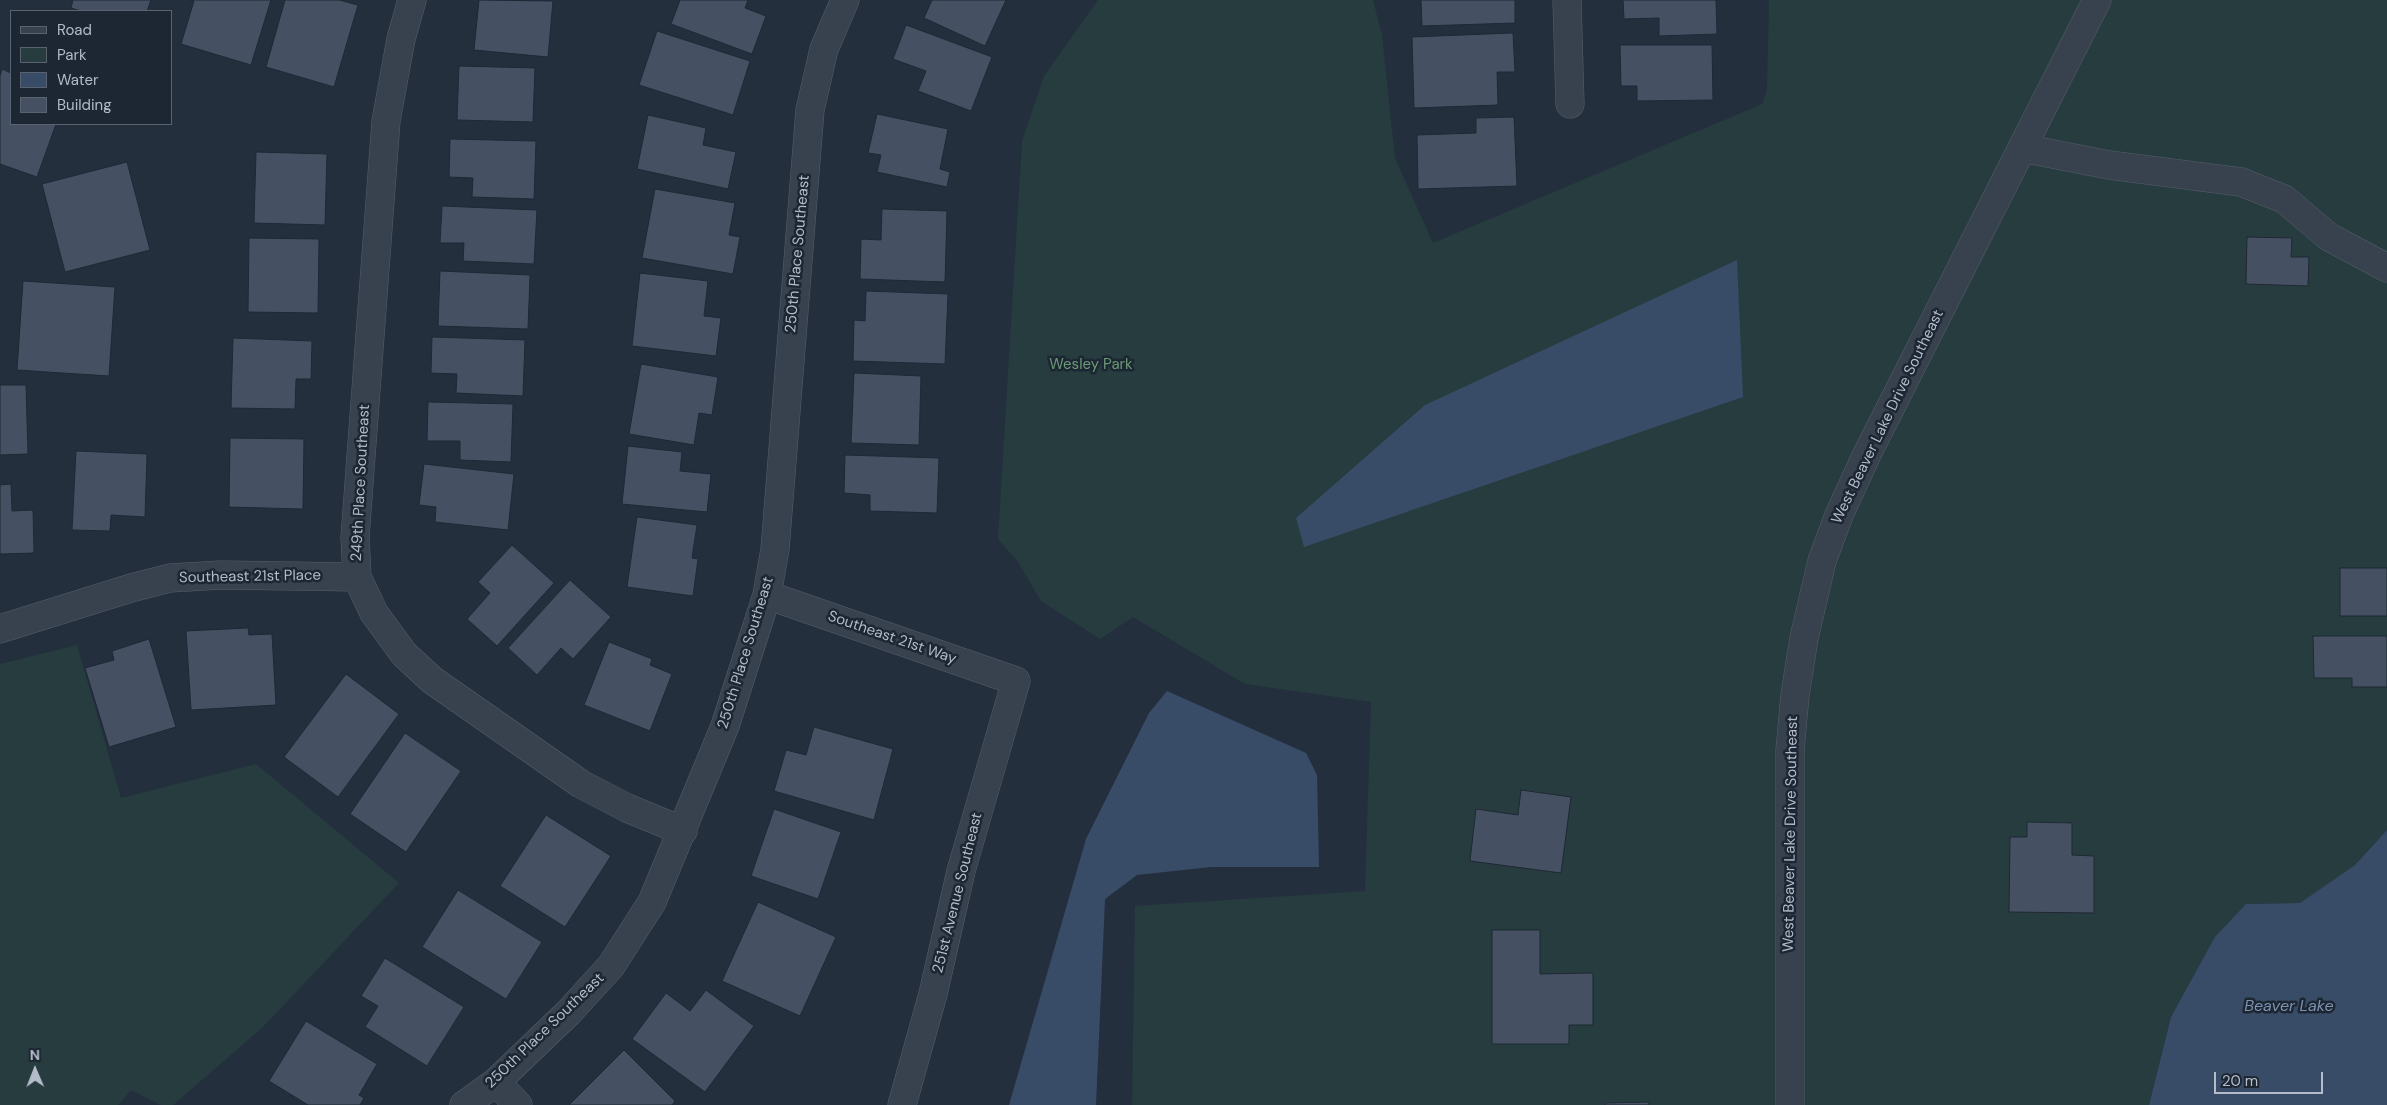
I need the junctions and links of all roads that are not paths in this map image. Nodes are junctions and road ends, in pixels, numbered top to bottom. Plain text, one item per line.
1 (412, 0) edge
2 (845, 0) edge
3 (1567, 0) edge
4 (2097, 0) edge
5 (1570, 104) dead end
6 (2022, 148) junction
7 (2387, 268) edge
8 (356, 577) junction
9 (767, 594) junction
10 (0, 629) edge
11 (1016, 681) joint
12 (683, 831) junction
13 (496, 1082) junction
14 (464, 1105) edge
15 (518, 1105) edge
16 (902, 1105) edge
17 (1790, 1105) edge

1 - 8 street, 249th Place Southeast
2 - 9 street, 250th Place Southeast
3 - 5 street
4 - 6 street, West Beaver Lake Drive Southeast
6 - 7 street
6 - 17 street, West Beaver Lake Drive Southeast
8 - 10 street, Southeast 21st Place
8 - 12 street, 249th Place Southeast
9 - 11 street, Southeast 21st Way
9 - 12 street, 250th Place Southeast
11 - 16 street, 251st Avenue Southeast
12 - 13 street, 250th Place Southeast
13 - 14 street, 250th Place Southeast
13 - 15 street

